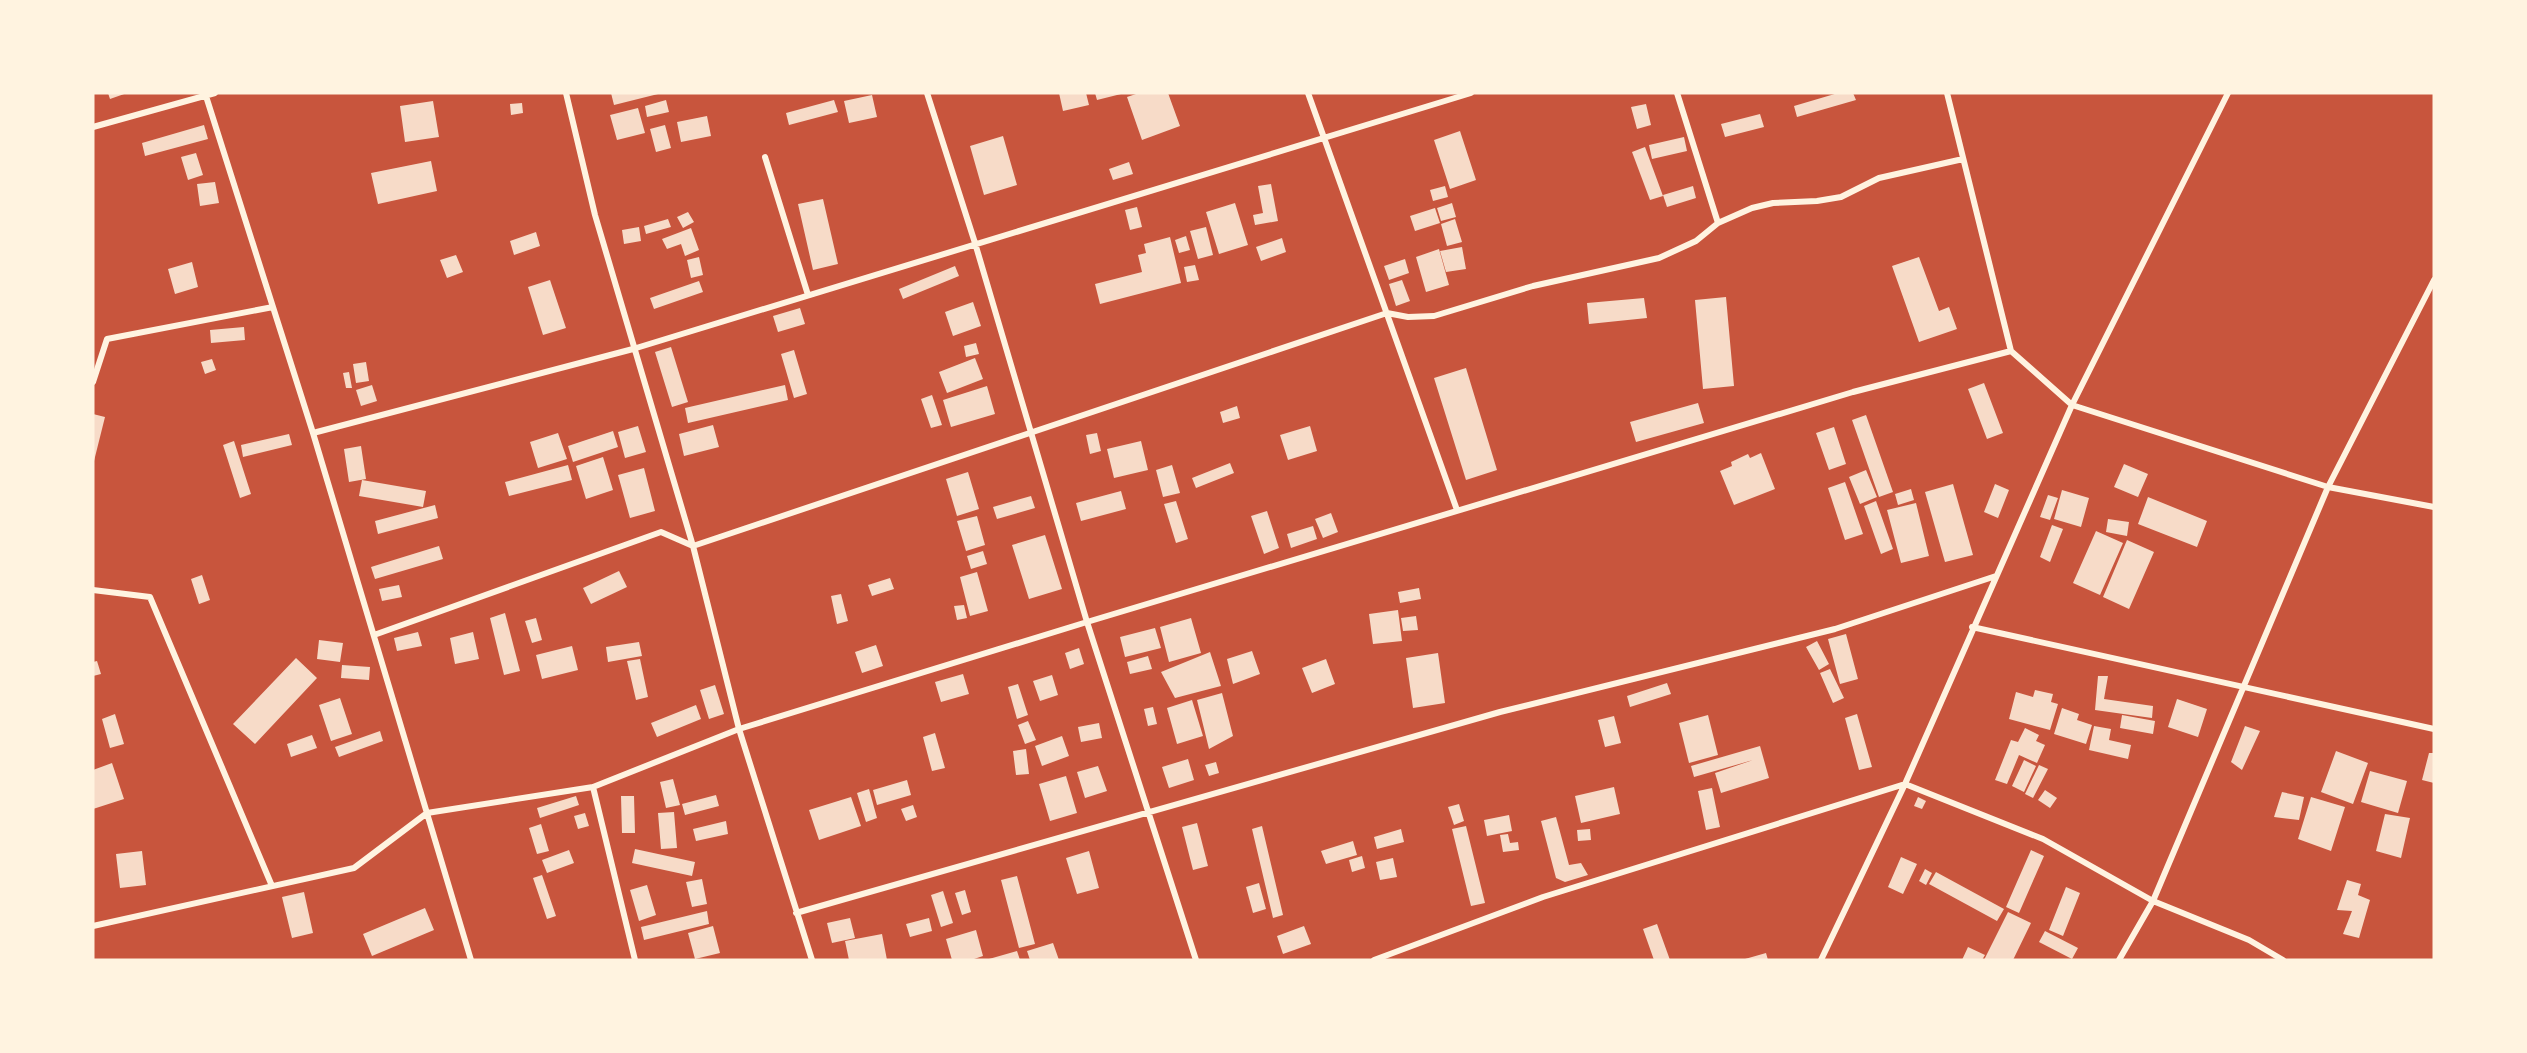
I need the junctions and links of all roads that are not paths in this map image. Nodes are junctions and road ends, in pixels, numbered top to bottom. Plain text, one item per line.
1 (215, 93) edge
2 (567, 93) edge
3 (927, 93) edge
4 (1308, 93) edge
5 (1471, 93) edge
6 (1677, 93) edge
7 (1947, 93) edge
8 (2228, 93) edge
9 (205, 94) edge
10 (93, 127) edge
11 (1323, 139) junction
12 (765, 157) dead end
13 (1963, 159) junction
14 (1718, 223) junction
15 (975, 243) junction
16 (2434, 280) edge
17 (808, 295) junction
18 (273, 307) junction
19 (1387, 313) junction
20 (633, 349) junction
21 (2011, 351) junction
22 (93, 382) edge
23 (2072, 405) junction
24 (1031, 433) junction
25 (313, 434) junction
26 (2328, 487) junction
27 (2434, 507) edge
28 (1457, 510) junction
29 (693, 546) junction
30 (1996, 576) junction
31 (93, 590) edge
32 (1087, 622) junction
33 (1972, 627) junction
34 (374, 635) junction
35 (2246, 687) junction
36 (740, 729) junction
37 (2434, 729) edge
38 (1905, 784) junction
39 (593, 787) junction
40 (427, 813) junction
41 (1149, 814) junction
42 (272, 886) junction
43 (2153, 901) junction
44 (796, 913) junction
45 (93, 926) edge
46 (471, 960) edge
47 (635, 960) edge
48 (812, 960) edge
49 (1196, 960) edge
50 (1374, 960) edge
51 (1821, 960) edge
52 (2119, 960) edge
53 (2283, 960) edge

1 - 9 street
2 - 20 street
3 - 15 street
4 - 11 street
5 - 11 street
6 - 14 street
7 - 13 street
8 - 23 street
9 - 10 street
9 - 18 street
11 - 15 street
11 - 19 street
12 - 17 street
13 - 14 street
13 - 21 street
14 - 19 street
15 - 17 street
15 - 24 street
16 - 26 street
17 - 20 street
18 - 22 street
18 - 25 street
19 - 24 street
19 - 28 street
20 - 25 street
20 - 29 street
21 - 23 street
21 - 28 street
23 - 26 street
23 - 30 street
24 - 29 street
24 - 32 street
25 - 34 street
26 - 27 street
26 - 35 street
28 - 32 street
29 - 34 street
29 - 36 street
30 - 33 street
30 - 41 street
31 - 42 street
32 - 36 street
32 - 41 street
33 - 35 street
33 - 38 street
34 - 40 street
35 - 37 street
35 - 43 street
36 - 39 street
36 - 44 street
38 - 43 street
38 - 50 street
38 - 51 street
39 - 40 street
39 - 47 street
40 - 42 street
40 - 46 street
41 - 44 street
41 - 49 street
42 - 45 street
43 - 52 street
43 - 53 street
44 - 48 street

